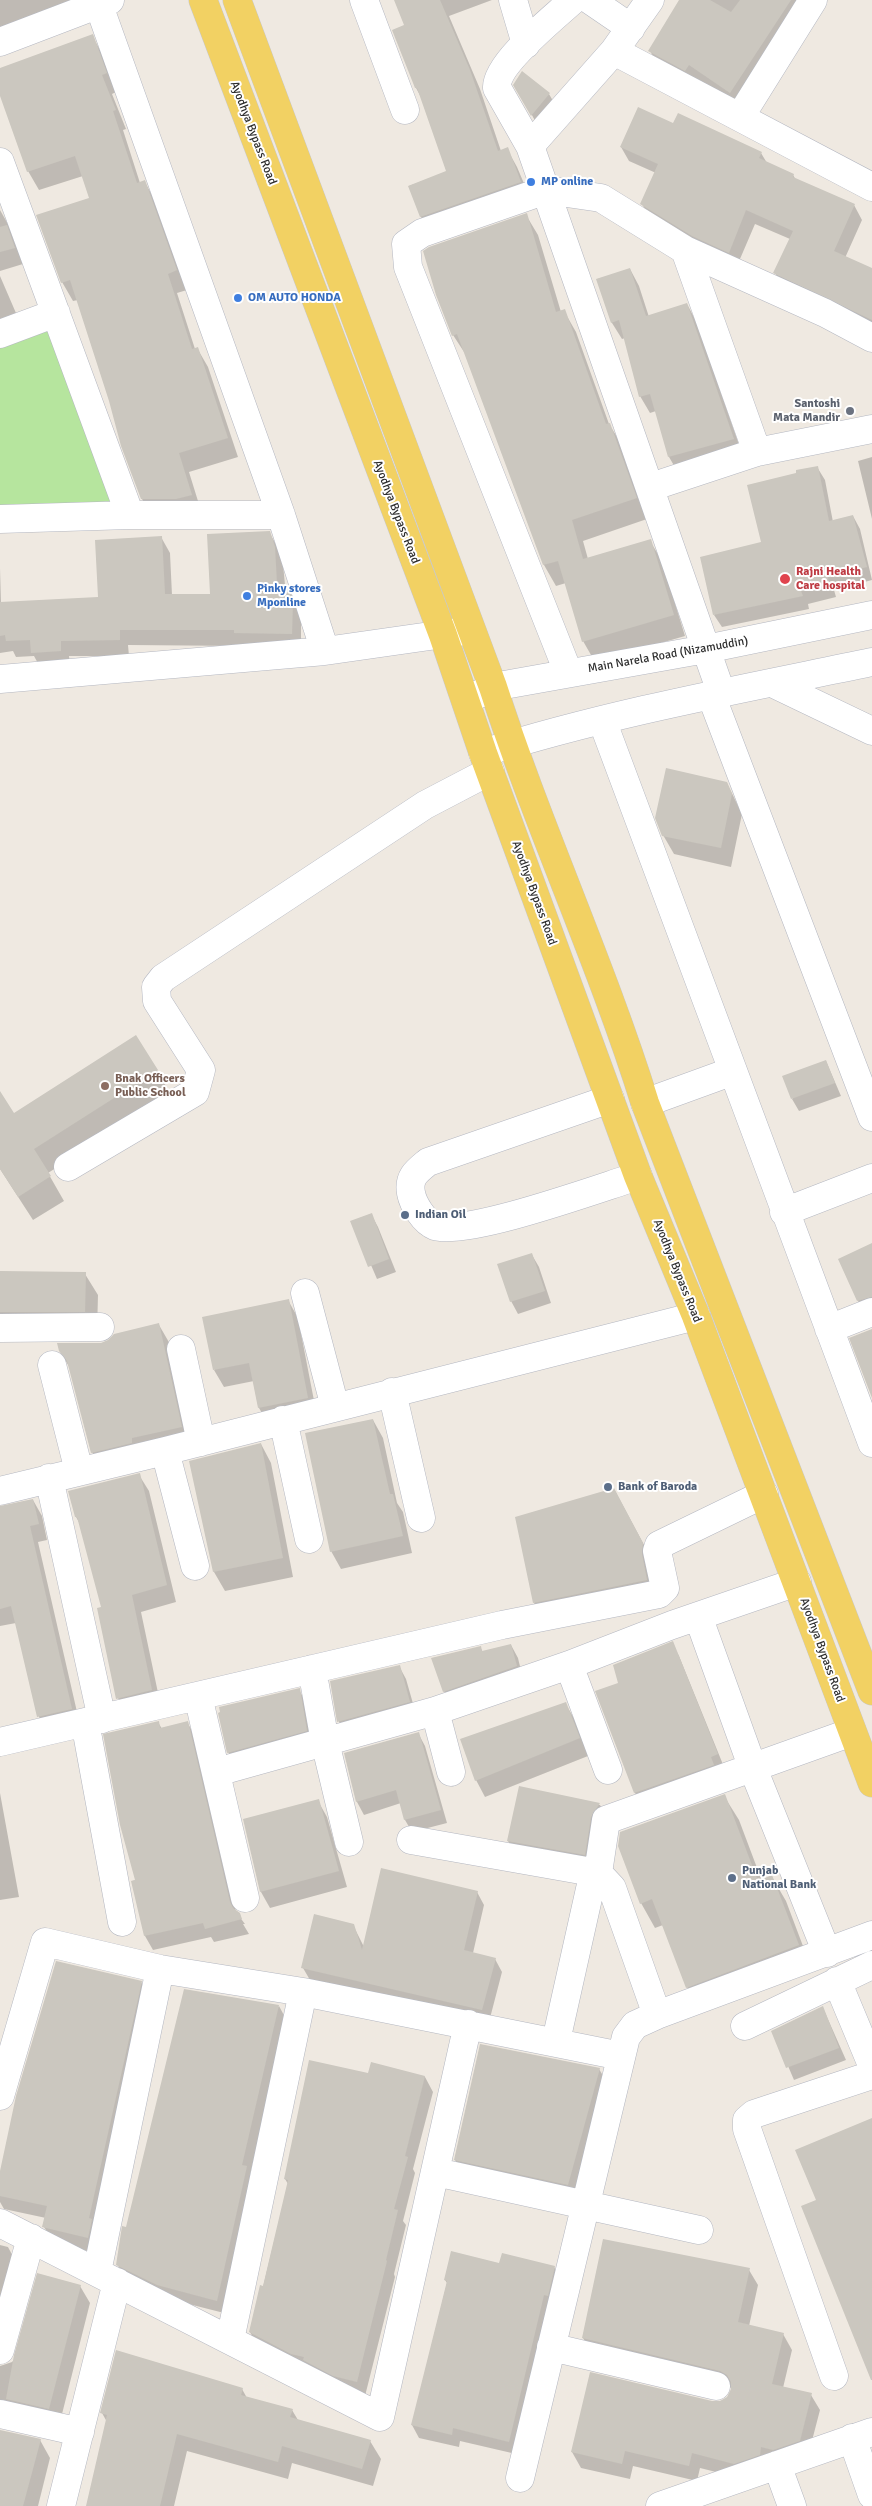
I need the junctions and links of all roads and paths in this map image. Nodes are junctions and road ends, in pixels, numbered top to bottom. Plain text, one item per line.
1 (203, 0) edge
2 (237, 0) edge
3 (364, 0) edge
4 (513, 0) edge
5 (573, 0) edge
6 (590, 0) edge
7 (650, 0) edge
8 (813, 0) edge
9 (102, 1) edge
10 (631, 28) junction
11 (0, 42) edge
12 (526, 44) junction
13 (614, 51) junction
14 (405, 110) dead end
15 (740, 117) junction
16 (530, 146) junction
17 (0, 162) edge
18 (872, 186) edge
19 (546, 190) junction
20 (6, 195) edge
21 (685, 250) junction
22 (56, 314) junction
23 (0, 334) edge
24 (872, 338) edge
25 (872, 429) edge
26 (757, 452) junction
27 (651, 487) junction
28 (130, 514) junction
29 (281, 515) junction
30 (0, 519) edge
31 (872, 615) edge
32 (471, 629) junction
33 (442, 635) junction
34 (706, 649) junction
35 (325, 651) junction
36 (872, 662) edge
37 (568, 672) junction
38 (0, 680) edge
39 (772, 683) junction
40 (493, 687) junction
41 (716, 693) junction
42 (467, 700) junction
43 (602, 720) junction
44 (872, 731) edge
45 (511, 744) junction
46 (486, 762) junction
47 (630, 1056) junction
48 (598, 1067) junction
49 (733, 1070) junction
50 (610, 1099) junction
51 (645, 1102) junction
52 (872, 1117) edge
53 (68, 1167) dead end
54 (638, 1176) junction
55 (872, 1178) edge
56 (784, 1212) junction
57 (305, 1293) dead end
58 (872, 1312) edge
59 (696, 1316) junction
60 (100, 1327) dead end
61 (0, 1328) edge
62 (829, 1329) junction
63 (180, 1349) dead end
64 (52, 1365) dead end
65 (392, 1392) junction
66 (335, 1407) junction
67 (283, 1420) junction
68 (201, 1442) junction
69 (872, 1443) edge
70 (165, 1452) junction
71 (79, 1471) junction
72 (49, 1478) junction
73 (0, 1491) edge
74 (764, 1494) junction
75 (421, 1518) dead end
76 (309, 1539) dead end
77 (195, 1566) dead end
78 (797, 1582) junction
79 (698, 1616) junction
80 (569, 1665) junction
81 (312, 1669) junction
82 (872, 1691) edge
83 (198, 1696) junction
84 (435, 1711) junction
85 (94, 1720) junction
86 (852, 1732) junction
87 (0, 1742) edge
88 (325, 1742) junction
89 (752, 1766) junction
90 (608, 1770) dead end
91 (217, 1772) junction
92 (451, 1772) dead end
93 (872, 1782) edge
94 (411, 1840) dead end
95 (349, 1842) dead end
96 (598, 1873) junction
97 (245, 1898) dead end
98 (122, 1922) dead end
99 (872, 1935) edge
100 (827, 1952) junction
101 (872, 1965) edge
102 (160, 1969) junction
103 (836, 1981) junction
104 (303, 1992) junction
105 (657, 2015) junction
106 (468, 2024) junction
107 (744, 2026) dead end
108 (556, 2041) junction
109 (622, 2056) junction
110 (872, 2065) edge
111 (872, 2075) edge
112 (0, 2096) edge
113 (436, 2172) junction
114 (585, 2206) junction
115 (0, 2223) edge
116 (698, 2230) dead end
117 (31, 2238) junction
118 (107, 2277) junction
119 (230, 2340) junction
120 (551, 2348) junction
121 (0, 2350) edge
122 (834, 2376) dead end
123 (716, 2386) dead end
124 (0, 2414) edge
125 (80, 2432) junction
126 (862, 2435) edge
127 (776, 2465) junction
128 (520, 2478) dead end
129 (872, 2495) edge
130 (709, 2498) edge
131 (61, 2506) edge
132 (660, 2506) edge
133 (792, 2506) edge

1 - 33 main road, Ayodhya Bypass Road
2 - 32 main road
3 - 14 street
4 - 12 street
5 - 12 street
6 - 10 street
7 - 10 street
8 - 15 street
9 - 11 street
9 - 29 street
10 - 13 street
12 - 16 street
13 - 15 street
13 - 16 street
15 - 18 street
16 - 19 street
17 - 20 street
19 - 21 street
19 - 27 street
19 - 37 street
20 - 22 street
21 - 24 street
21 - 26 street
22 - 23 street
22 - 28 street
25 - 26 street
26 - 27 street
27 - 34 street
28 - 29 street
28 - 30 street
29 - 35 street
31 - 34 street, Main Narela Road (Nizamuddin)
32 - 33 street
32 - 40 main road
33 - 35 street
33 - 42 main road, Ayodhya Bypass Road
34 - 37 street, Main Narela Road (Nizamuddin)
34 - 41 street
35 - 38 street
36 - 39 street
37 - 40 street, Main Narela Road (Nizamuddin)
39 - 41 street
39 - 44 street
40 - 42 street, Main Narela Road (Nizamuddin)
40 - 45 main road
41 - 43 street
41 - 52 street
42 - 46 main road, Ayodhya Bypass Road
43 - 45 street
43 - 49 street
45 - 46 street
45 - 47 main road
46 - 48 main road, Ayodhya Bypass Road
46 - 53 street
47 - 48 main road
47 - 51 main road
48 - 50 main road, Ayodhya Bypass Road
49 - 51 street
49 - 56 street
50 - 54 main road, Ayodhya Bypass Road
50 - 54 street
51 - 82 main road
54 - 59 main road, Ayodhya Bypass Road
55 - 56 street
56 - 62 street
57 - 66 street
58 - 62 street
59 - 65 street
59 - 74 main road, Ayodhya Bypass Road
60 - 61 street
62 - 69 street
63 - 68 street
64 - 71 street
65 - 66 street
65 - 75 street
66 - 67 street
67 - 68 street
67 - 76 street
68 - 70 street
70 - 71 street
70 - 77 street
71 - 72 street
72 - 73 street
72 - 85 street
74 - 78 main road, Ayodhya Bypass Road
74 - 81 street
78 - 79 street
78 - 86 main road, Ayodhya Bypass Road
79 - 80 street
79 - 89 street
80 - 84 street
80 - 90 street
81 - 83 street
81 - 88 street
83 - 85 street
83 - 91 street
84 - 88 street
84 - 92 street
85 - 87 street
85 - 98 street
86 - 89 street
86 - 93 main road, Ayodhya Bypass Road
88 - 91 street
88 - 95 street
89 - 96 street
89 - 100 street
91 - 97 street
94 - 96 street
96 - 105 street
96 - 108 street
99 - 100 street
100 - 105 street
101 - 103 street
102 - 104 street
102 - 112 street
102 - 118 street
103 - 107 street
103 - 110 street
104 - 106 street
104 - 119 street
105 - 109 street
106 - 108 street
106 - 113 street
108 - 109 street
109 - 114 street
111 - 122 street
113 - 114 street
113 - 119 street
114 - 116 street
114 - 120 street
115 - 117 street
117 - 118 street
117 - 121 street
118 - 119 street
118 - 125 street
120 - 123 street
120 - 128 street
124 - 125 street
125 - 131 street
126 - 127 street
126 - 129 street
127 - 130 street
127 - 133 street
130 - 132 street

